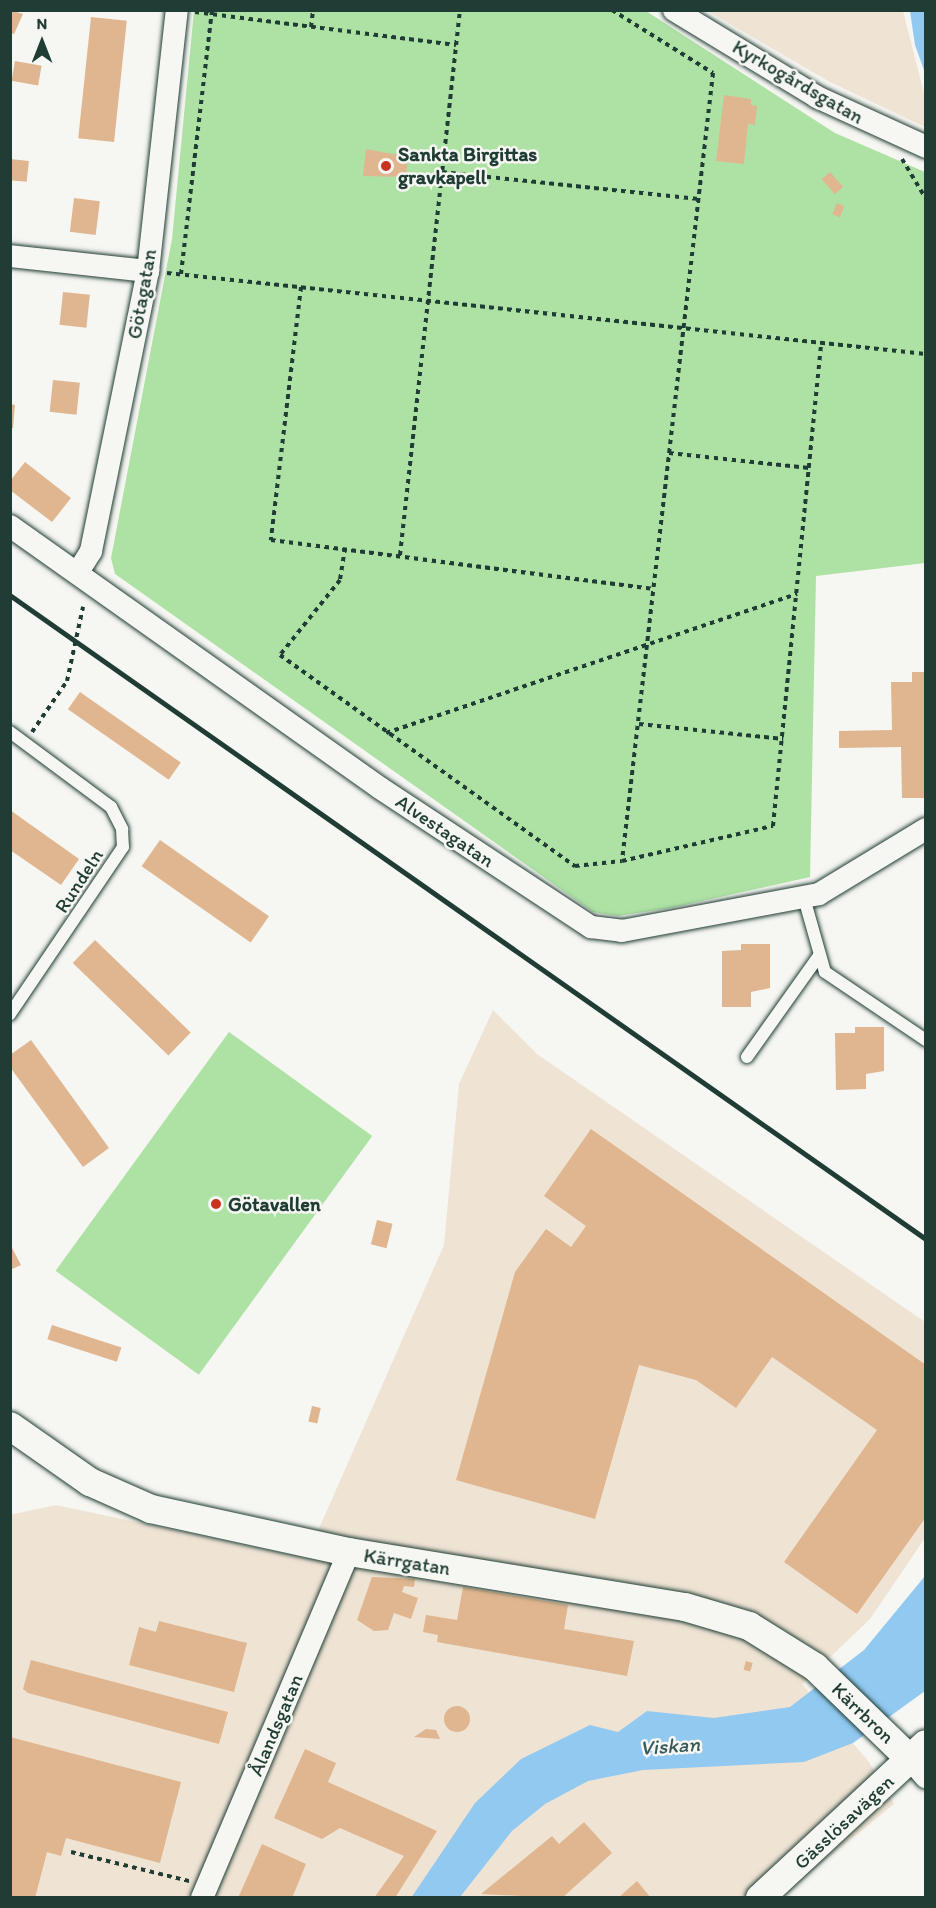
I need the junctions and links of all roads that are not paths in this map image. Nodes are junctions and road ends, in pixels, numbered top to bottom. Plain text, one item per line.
1 (674, 10) edge
2 (184, 11) edge
3 (926, 147) edge
4 (10, 256) edge
5 (148, 271) junction
6 (10, 526) edge
7 (78, 572) junction
8 (10, 732) edge
9 (926, 830) edge
10 (804, 898) junction
11 (819, 957) junction
12 (10, 1014) edge
13 (926, 1040) edge
14 (747, 1056) dead end
15 (10, 1426) edge
16 (349, 1552) junction
17 (815, 1667) joint
18 (920, 1760) edge
19 (205, 1892) edge
20 (760, 1898) edge

1 - 3 street, Kyrkogårdsgatan
2 - 5 street, Götagatan
4 - 5 street
5 - 7 street, Götagatan
6 - 7 street, Alvestagatan
7 - 10 street, Alvestagatan
8 - 12 lane, Rundeln
9 - 10 street, Alvestagatan
10 - 11 lane
11 - 13 lane
11 - 14 lane
15 - 16 street, Kärrgatan
16 - 17 street, Kärrgatan
16 - 19 street, Ålandsgatan
17 - 18 street, Kärrbron
18 - 20 street, Gässlösavägen

